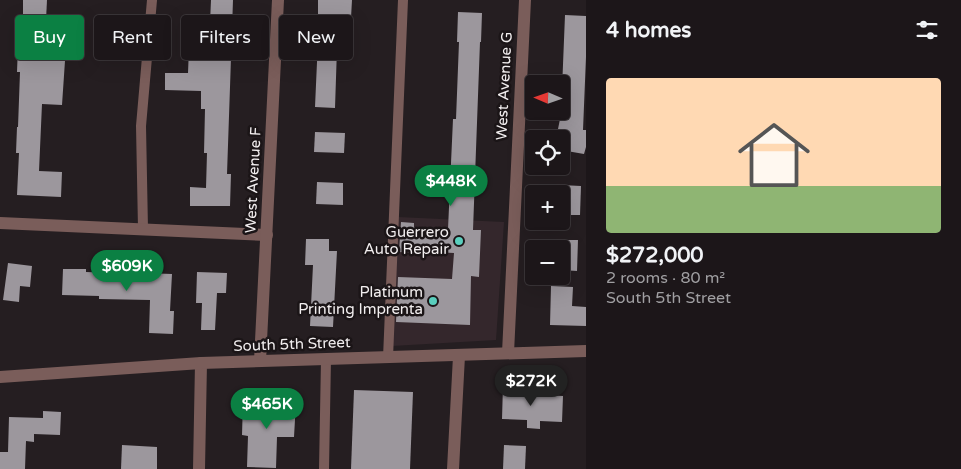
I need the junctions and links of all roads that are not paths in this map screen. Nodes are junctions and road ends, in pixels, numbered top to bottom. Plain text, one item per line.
1 (152, 0) edge
2 (278, 0) edge
3 (403, 0) edge
4 (525, 0) edge
5 (0, 222) edge
6 (143, 229) junction
7 (267, 235) junction
8 (586, 351) edge
9 (508, 353) junction
10 (459, 356) junction
11 (388, 358) junction
12 (326, 359) junction
13 (260, 361) junction
14 (201, 363) junction
15 (0, 377) edge
16 (199, 469) edge
17 (324, 469) edge
18 (453, 469) edge

1 - 6 lane
2 - 7 street, West Avenue F
3 - 11 lane
4 - 9 street, West Avenue G
5 - 6 street
6 - 7 street
7 - 13 street, West Avenue F
8 - 9 street, South 5th Street
9 - 10 street, South 5th Street
10 - 11 street, South 5th Street
10 - 18 street
11 - 12 street, South 5th Street
12 - 13 street, South 5th Street
12 - 17 lane
13 - 14 street, South 5th Street
14 - 15 street, South 5th Street
14 - 16 street

